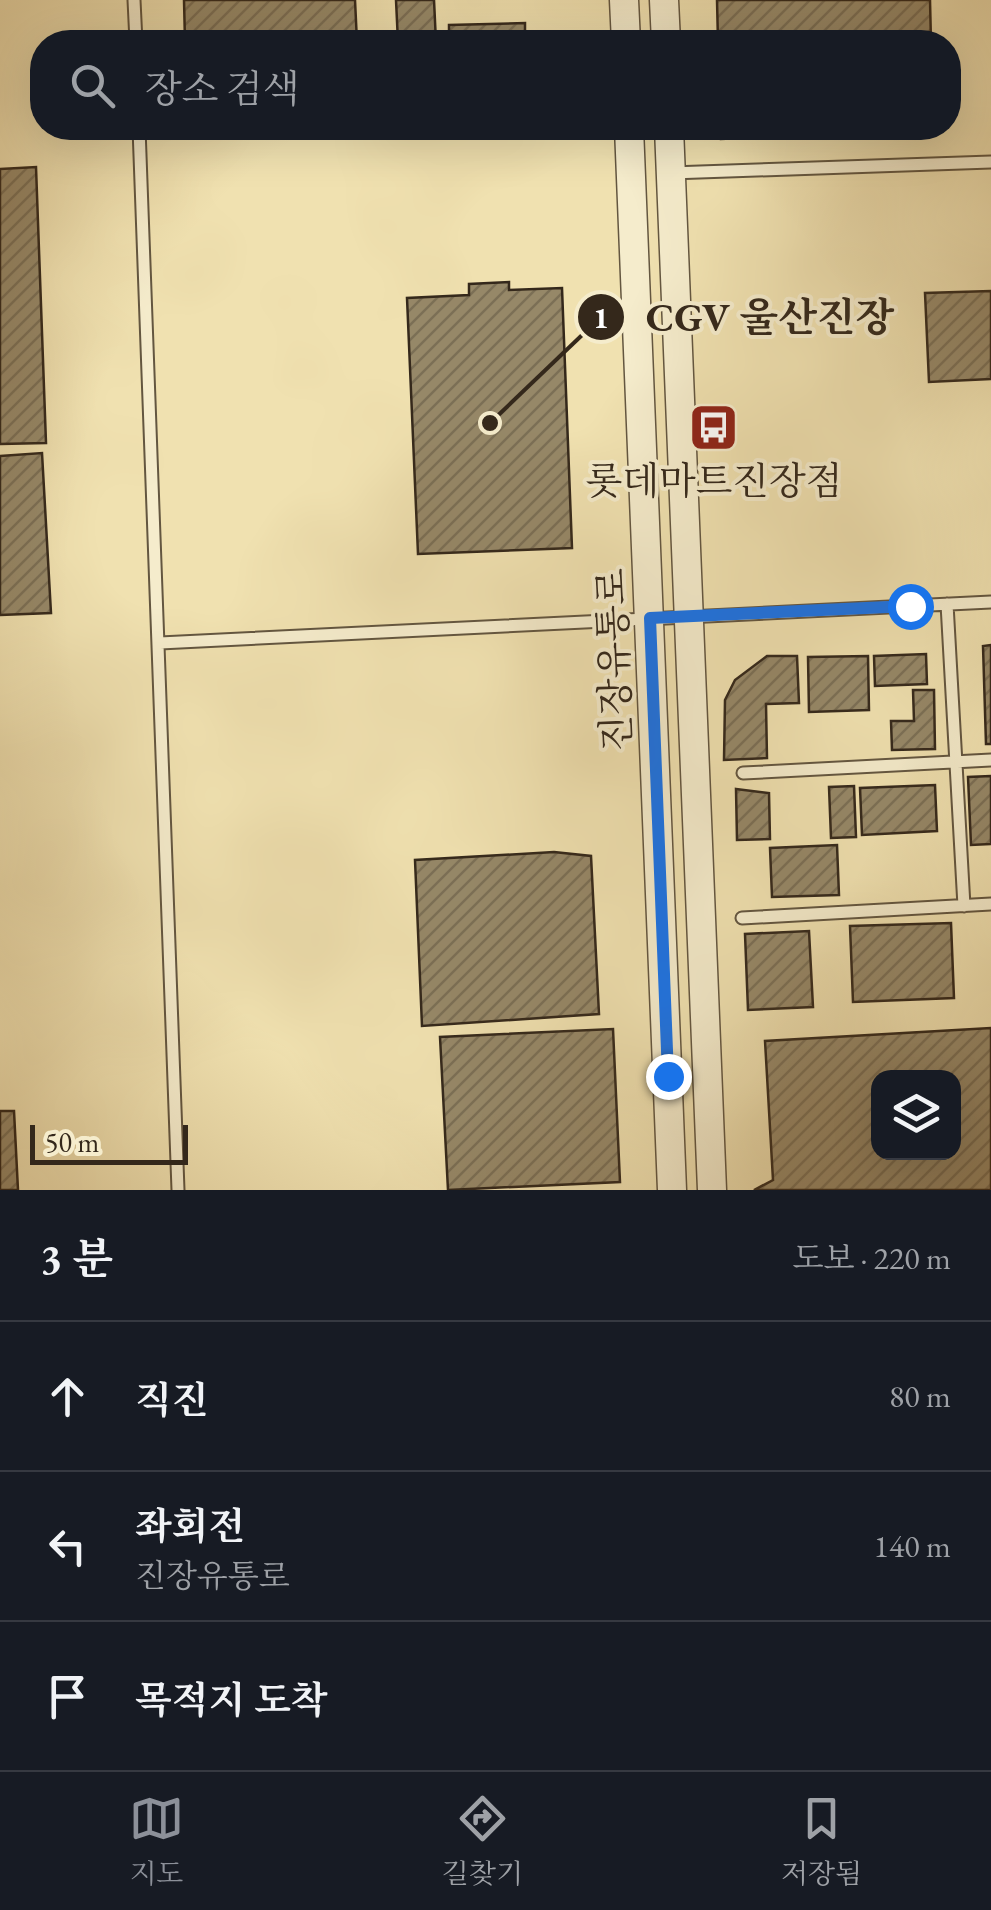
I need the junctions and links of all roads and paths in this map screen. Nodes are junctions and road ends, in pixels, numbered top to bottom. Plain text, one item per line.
1 (134, 0) edge
2 (624, 0) edge
3 (664, 0) edge
4 (135, 30) edge
5 (625, 30) edge
6 (665, 30) edge
7 (139, 140) edge
8 (630, 140) edge
9 (670, 140) edge
10 (991, 162) edge
11 (671, 173) junction
12 (991, 602) edge
13 (947, 604) junction
14 (688, 617) junction
15 (650, 618) junction
16 (160, 643) junction
17 (991, 760) edge
18 (956, 762) junction
19 (743, 773) dead end
20 (991, 904) edge
21 (964, 906) junction
22 (742, 918) dead end
23 (178, 1190) edge
24 (672, 1190) edge
25 (712, 1190) edge

1 - 4 lane
2 - 5 street
3 - 6 street
7 - 16 lane
8 - 15 street, 진장유통로
9 - 11 street, 진장유통로
10 - 11 lane
11 - 14 street, 진장유통로
12 - 13 lane
13 - 14 lane
13 - 18 lane
14 - 15 lane
14 - 25 street, 진장유통로
15 - 16 lane
15 - 24 street, 진장유통로
16 - 23 lane
17 - 18 lane
18 - 19 lane
18 - 21 lane
20 - 21 lane
21 - 22 lane

